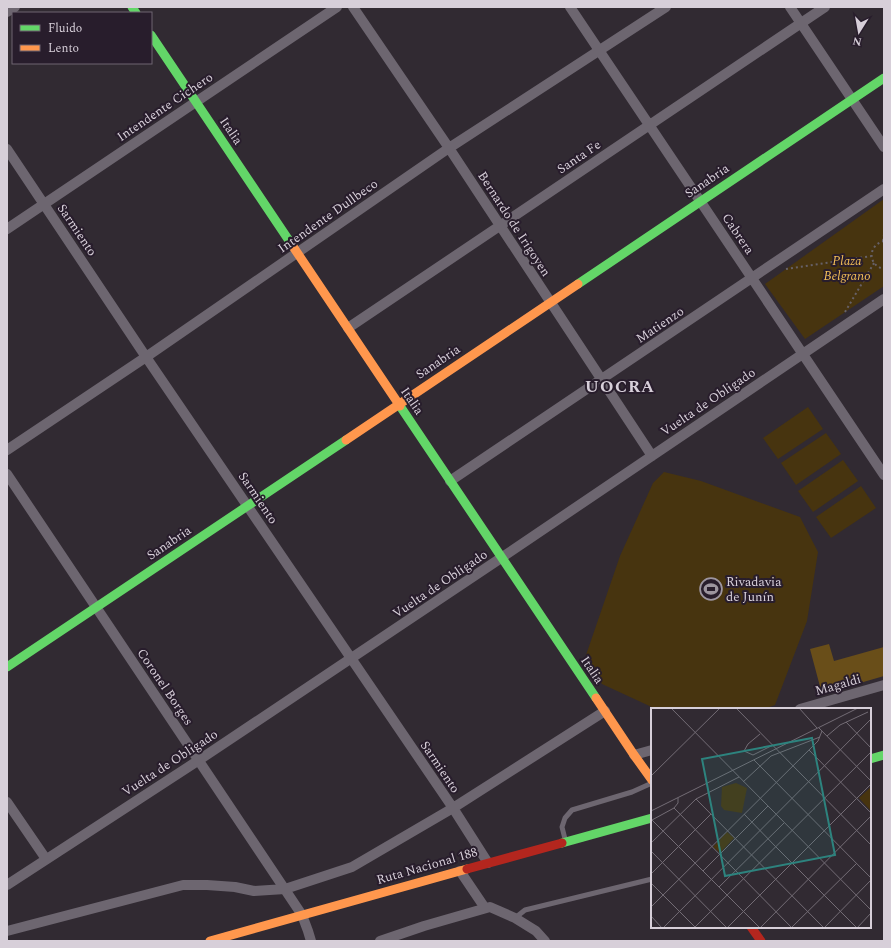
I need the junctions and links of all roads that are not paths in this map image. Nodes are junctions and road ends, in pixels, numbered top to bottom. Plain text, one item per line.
1 (15, 7) edge
2 (338, 7) edge
3 (353, 7) edge
4 (570, 7) edge
5 (666, 7) edge
6 (790, 7) edge
7 (825, 7) edge
8 (7, 12) edge
9 (801, 23) junction
10 (152, 36) edge
11 (600, 50) junction
12 (884, 78) edge
13 (852, 100) junction
14 (196, 102) junction
15 (650, 125) junction
16 (449, 148) junction
17 (884, 148) edge
18 (7, 149) edge
19 (884, 189) edge
20 (701, 201) junction
21 (44, 204) junction
22 (500, 226) junction
23 (7, 229) edge
24 (297, 253) junction
25 (752, 278) junction
26 (884, 299) edge
27 (550, 302) junction
28 (348, 328) junction
29 (803, 354) junction
30 (146, 357) junction
31 (601, 380) junction
32 (398, 404) junction
33 (7, 450) edge
34 (652, 456) junction
35 (7, 474) edge
36 (884, 475) edge
37 (450, 481) junction
38 (247, 506) junction
39 (502, 558) junction
40 (96, 607) junction
41 (351, 659) junction
42 (7, 667) edge
43 (884, 685) edge
44 (804, 708) edge
45 (604, 711) junction
46 (651, 750) edge
47 (634, 755) junction
48 (884, 755) edge
49 (871, 759) edge
50 (199, 760) junction
51 (651, 780) edge
52 (651, 782) edge
53 (7, 802) edge
54 (453, 808) junction
55 (651, 818) edge
56 (565, 842) junction
57 (46, 859) junction
58 (488, 863) junction
59 (460, 870) junction
60 (651, 879) edge
61 (7, 885) edge
62 (285, 889) junction
63 (485, 908) junction
64 (302, 915) junction
65 (516, 918) junction
66 (752, 928) edge
67 (7, 931) edge
68 (210, 941) edge
69 (311, 941) edge
70 (380, 941) edge
71 (545, 941) edge
72 (761, 941) edge

1 - 8 street
2 - 14 street, Intendente Cichero
3 - 16 street, Bernardo de Irigoyen
4 - 11 street, Cabrera
5 - 11 street, Intendente Dullbeco
6 - 9 street
7 - 9 street, Santa Fe
9 - 13 street
9 - 15 street, Santa Fe
10 - 14 main road, Italia
11 - 15 street, Cabrera
11 - 16 street, Intendente Dullbeco
12 - 13 main road, Sanabria
13 - 17 street
13 - 20 main road, Sanabria
14 - 21 street, Intendente Cichero
14 - 24 main road, Italia
15 - 20 street, Cabrera
15 - 22 street, Santa Fe
16 - 22 street, Bernardo de Irigoyen
16 - 24 street, Intendente Dullbeco
18 - 21 street, Sarmiento
19 - 25 street, Matienzo
20 - 25 street, Cabrera
20 - 27 main road, Sanabria
21 - 23 street, Intendente Cichero
21 - 30 street, Sarmiento
22 - 27 street, Bernardo de Irigoyen
22 - 28 street, Santa Fe
24 - 28 main road, Italia
24 - 30 street, Intendente Dullbeco
25 - 29 street, Cabrera
25 - 31 street, Matienzo
26 - 29 street, Vuelta de Obligado
27 - 31 street, Bernardo de Irigoyen
27 - 32 main road, Sanabria
28 - 32 main road, Italia
29 - 34 street, Vuelta de Obligado
29 - 36 street, Cabrera
30 - 33 street, Intendente Dullbeco
30 - 38 street, Sarmiento
31 - 34 street, Bernardo de Irigoyen
31 - 37 street, Matienzo
32 - 37 main road, Italia
32 - 38 main road, Sanabria
34 - 39 street, Vuelta de Obligado
35 - 40 street, Coronel Borges
37 - 39 main road, Italia
38 - 40 main road, Sanabria
38 - 41 street, Sarmiento
39 - 41 street, Vuelta de Obligado
39 - 45 main road, Italia
40 - 42 main road, Sanabria
40 - 50 street, Coronel Borges
41 - 50 street, Vuelta de Obligado
41 - 54 street, Sarmiento
43 - 44 street, Magaldi
45 - 47 main road, Italia
45 - 54 street
46 - 47 street
47 - 51 main road, Italia
48 - 49 main road
50 - 57 street, Vuelta de Obligado
50 - 62 street, Coronel Borges
52 - 56 lane
53 - 57 street
54 - 58 street, Sarmiento
54 - 62 street
55 - 56 main road, Ruta Nacional 188
56 - 58 main road, Ruta Nacional 188
57 - 61 street, Vuelta de Obligado
58 - 59 main road, Ruta Nacional 188
59 - 63 street
59 - 64 main road, Ruta Nacional 188
60 - 65 lane
62 - 64 street, Coronel Borges
62 - 67 street
63 - 65 street
63 - 70 street
64 - 68 main road, Ruta Nacional 188
64 - 69 street, Coronel Borges
65 - 71 street
66 - 72 main road

